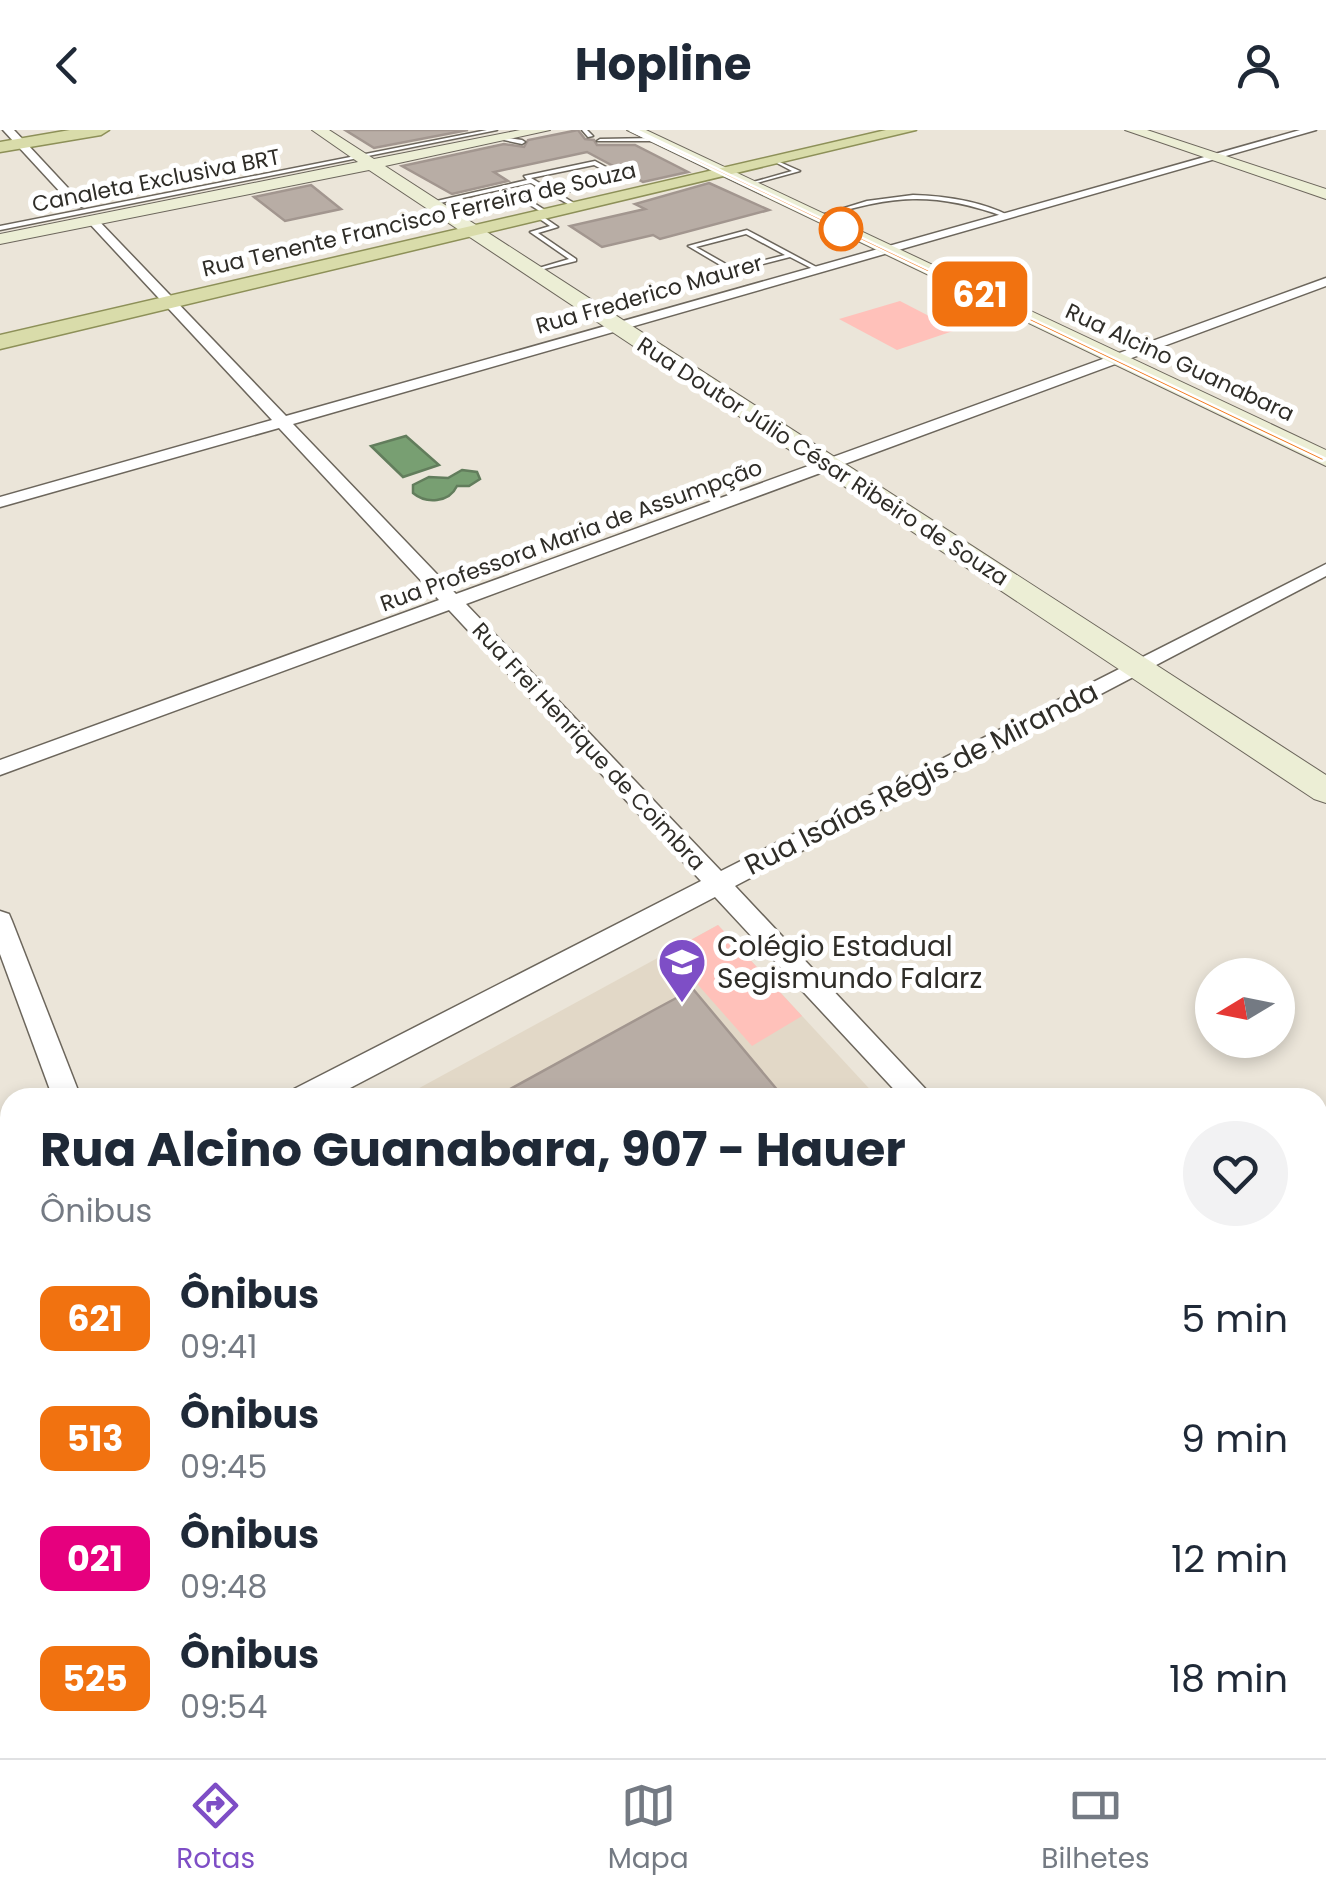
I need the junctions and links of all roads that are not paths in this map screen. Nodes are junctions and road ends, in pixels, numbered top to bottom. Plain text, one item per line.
1 (100, 130) edge
2 (319, 130) edge
3 (461, 130) edge
4 (543, 130) edge
5 (634, 130) edge
6 (908, 130) edge
7 (1132, 130) edge
8 (1311, 130) edge
9 (495, 136) edge
10 (15, 137) edge
11 (655, 140) junction
12 (600, 141) dead end
13 (438, 142) junction
14 (522, 142) dead end
15 (0, 148) edge
16 (1215, 157) junction
17 (361, 158) junction
18 (777, 161) junction
19 (724, 173) junction
20 (532, 181) junction
21 (748, 184) junction
22 (1326, 194) edge
23 (78, 205) junction
24 (435, 206) junction
25 (547, 208) junction
26 (1007, 216) junction
27 (818, 217) junction
28 (0, 220) edge
29 (93, 221) junction
30 (0, 228) edge
31 (474, 232) junction
32 (0, 240) edge
33 (887, 250) junction
34 (792, 255) junction
35 (819, 270) junction
36 (534, 271) junction
37 (1326, 282) edge
38 (170, 302) junction
39 (618, 327) junction
40 (0, 342) edge
41 (1116, 359) junction
42 (283, 422) junction
43 (1326, 459) edge
44 (828, 464) junction
45 (0, 502) edge
46 (1326, 569) edge
47 (453, 602) junction
48 (1136, 667) junction
49 (0, 768) edge
50 (1326, 791) edge
51 (718, 883) junction
52 (0, 922) edge
53 (63, 1088) edge
54 (323, 1088) edge
55 (911, 1088) edge

1 - 10 main road
2 - 17 main road, Rua Doutor Júlio César Ribeiro de Souza
3 - 17 main road
4 - 9 main road
5 - 11 main road, Rua Alcino Guanabara
6 - 18 main road, Rua Tenente Francisco Ferreira de Souza
7 - 16 main road
8 - 16 street, Rua Frederico Maurer
9 - 13 lane
9 - 13 lane, Canaleta Exclusiva BRT
9 - 14 lane
9 - 17 main road
10 - 15 main road
10 - 23 street
11 - 12 lane
11 - 19 main road, Rua Alcino Guanabara
13 - 17 lane, Canaleta Exclusiva BRT
16 - 22 main road
16 - 26 street, Rua Frederico Maurer
17 - 23 main road
17 - 24 main road, Rua Doutor Júlio César Ribeiro de Souza
17 - 29 main road
17 - 30 lane, Canaleta Exclusiva BRT
18 - 19 main road, Rua Tenente Francisco Ferreira de Souza
18 - 21 lane
19 - 21 main road, Rua Alcino Guanabara
19 - 25 main road, Rua Tenente Francisco Ferreira de Souza
20 - 24 lane
20 - 25 lane
20 - 25 lane
21 - 27 main road, Rua Alcino Guanabara
23 - 28 main road
24 - 25 lane
24 - 31 main road, Rua Doutor Júlio César Ribeiro de Souza
25 - 31 main road, Rua Tenente Francisco Ferreira de Souza
25 - 36 lane
26 - 27 lane
26 - 33 street, Rua Frederico Maurer
27 - 33 main road, Rua Alcino Guanabara
29 - 32 main road
29 - 38 street, Rua Frei Henrique de Coimbra
31 - 36 main road, Rua Doutor Júlio César Ribeiro de Souza
31 - 38 main road, Rua Tenente Francisco Ferreira de Souza
33 - 35 street, Rua Frederico Maurer
33 - 41 main road, Rua Alcino Guanabara
34 - 34 lane
34 - 35 lane
35 - 39 street, Rua Frederico Maurer
36 - 39 main road, Rua Doutor Júlio César Ribeiro de Souza
37 - 41 street, Rua Professora Maria de Assumpção
38 - 40 main road, Rua Tenente Francisco Ferreira de Souza
38 - 42 street, Rua Frei Henrique de Coimbra
39 - 42 street, Rua Frederico Maurer
39 - 44 main road, Rua Doutor Júlio César Ribeiro de Souza
41 - 43 main road, Rua Alcino Guanabara
41 - 44 street, Rua Professora Maria de Assumpção
42 - 45 street, Rua Frederico Maurer
42 - 47 street, Rua Frei Henrique de Coimbra
44 - 47 street, Rua Professora Maria de Assumpção
44 - 48 main road, Rua Doutor Júlio César Ribeiro de Souza
46 - 48 street, Rua Isaías Régis de Miranda
47 - 49 street, Rua Professora Maria de Assumpção
47 - 51 street, Rua Frei Henrique de Coimbra
48 - 50 main road, Rua Doutor Júlio César Ribeiro de Souza
48 - 51 street, Rua Isaías Régis de Miranda
51 - 54 street, Rua Isaías Régis de Miranda
51 - 55 street, Rua Frei Henrique de Coimbra
52 - 53 street

